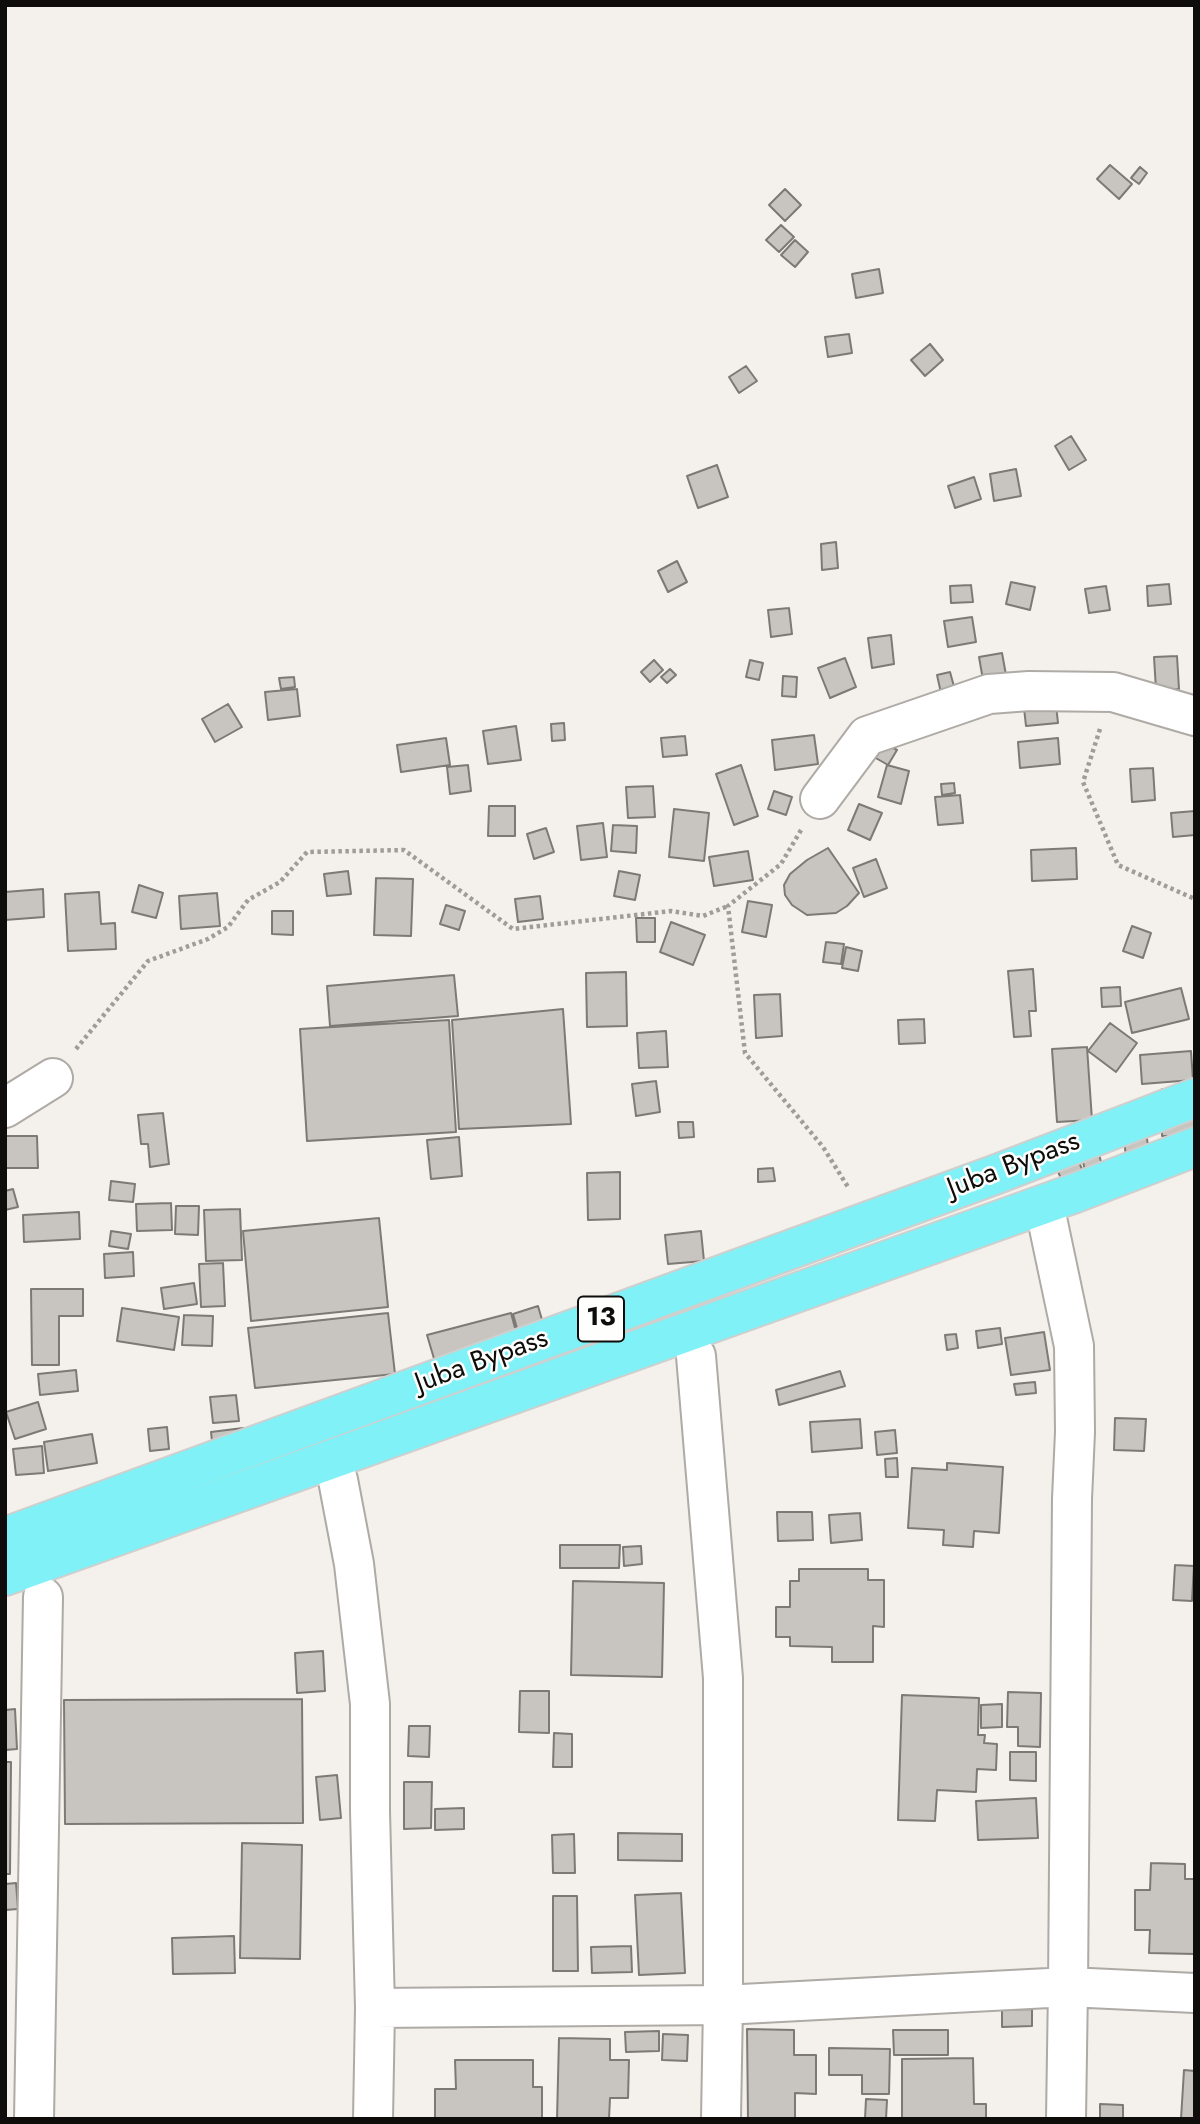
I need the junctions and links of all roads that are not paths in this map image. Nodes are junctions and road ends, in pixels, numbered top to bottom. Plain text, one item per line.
1 (1195, 716) edge
2 (820, 799) road end
3 (53, 1078) road end
4 (1195, 1098) edge
5 (5, 1108) edge
6 (1195, 1147) edge
7 (1048, 1223) dead end
8 (696, 1356) dead end
9 (338, 1480) dead end
10 (5, 1537) edge
11 (5, 1576) edge
12 (43, 1597) dead end
13 (1068, 1987) junction
14 (1195, 1993) edge
15 (723, 2005) junction
16 (375, 2008) junction
17 (34, 2119) edge
18 (373, 2119) edge
19 (721, 2119) edge
20 (1066, 2119) edge

1 - 2 street
3 - 5 street
4 - 10 main road, Juba Bypass / 13
6 - 11 main road, Juba Bypass
7 - 13 street
8 - 15 street
9 - 16 street
12 - 17 street
13 - 14 street
13 - 15 street
13 - 20 street
15 - 16 street
15 - 19 street
16 - 18 street

